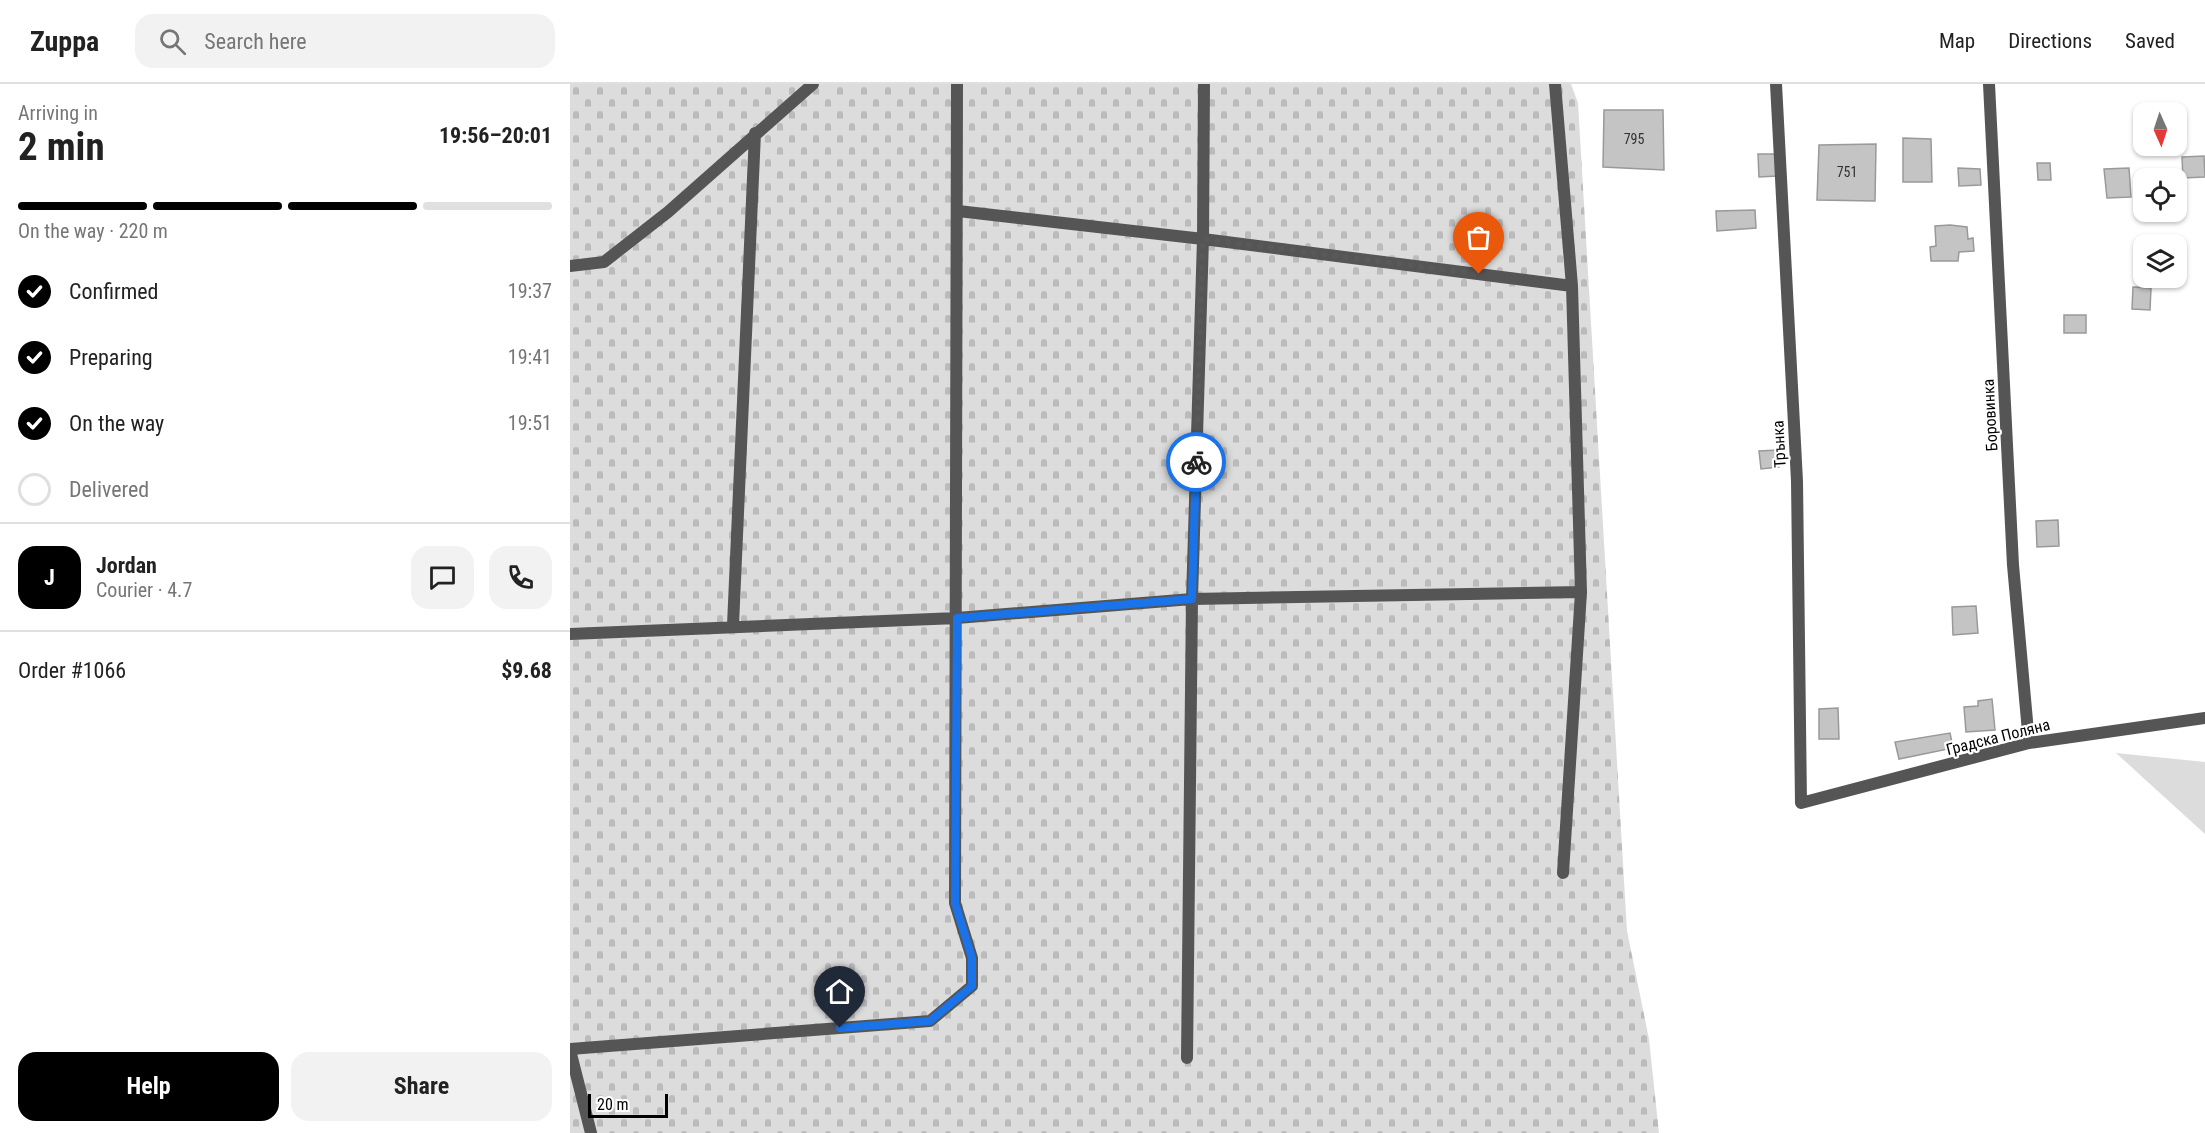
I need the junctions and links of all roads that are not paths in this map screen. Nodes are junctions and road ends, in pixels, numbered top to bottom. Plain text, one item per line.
1 (813, 84) edge
2 (957, 84) edge
3 (1204, 84) edge
4 (1556, 84) edge
5 (1776, 84) edge
6 (1989, 84) edge
7 (755, 133) junction
8 (958, 211) junction
9 (1203, 239) junction
10 (570, 266) edge
11 (1572, 286) junction
12 (1581, 592) junction
13 (1192, 599) junction
14 (957, 618) junction
15 (733, 625) junction
16 (570, 634) edge
17 (2205, 718) edge
18 (2029, 743) junction
19 (1801, 803) joint
20 (1563, 873) dead end
21 (570, 1050) edge
22 (1187, 1058) dead end
23 (591, 1133) edge

1 - 7 street
2 - 8 street
3 - 9 street
4 - 11 street
5 - 19 street, Трънка
6 - 18 street, Боровинка
7 - 10 street
7 - 15 street
8 - 9 street
8 - 14 street
9 - 11 street
9 - 13 street
11 - 12 street
12 - 13 street
12 - 20 street
13 - 14 street
13 - 22 street
14 - 15 street
14 - 21 street
15 - 16 street
17 - 18 street, Градска Поляна
18 - 19 street, Градска Поляна
21 - 23 street

